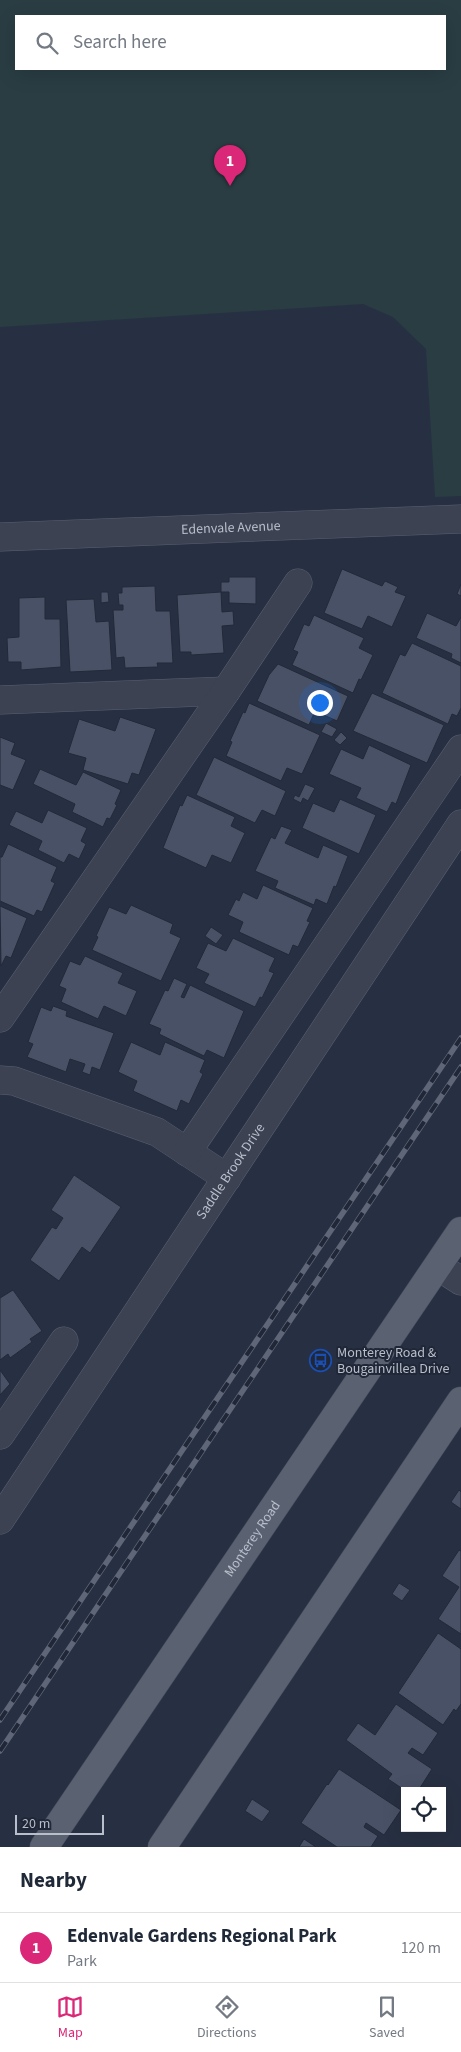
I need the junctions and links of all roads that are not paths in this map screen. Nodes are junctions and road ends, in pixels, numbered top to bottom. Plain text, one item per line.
1 (461, 520) edge
2 (0, 537) edge
3 (298, 583) dead end
4 (226, 691) junction
5 (0, 700) edge
6 (461, 749) edge
7 (461, 824) edge
8 (0, 1018) edge
9 (0, 1080) edge
10 (187, 1152) junction
11 (228, 1178) junction
12 (461, 1231) edge
13 (438, 1266) junction
14 (461, 1281) edge
15 (64, 1341) dead end
16 (461, 1401) edge
17 (0, 1435) edge
18 (0, 1520) edge
19 (44, 1847) edge
20 (162, 1847) edge

1 - 2 street, Edenvale Avenue
3 - 4 street
4 - 5 street
4 - 8 street
6 - 10 street
7 - 11 street, Saddle Brook Drive
9 - 10 street
10 - 11 street
11 - 18 street, Saddle Brook Drive
12 - 13 main road, Monterey Road
13 - 14 street
13 - 19 main road, Monterey Road
15 - 17 street
16 - 20 main road

